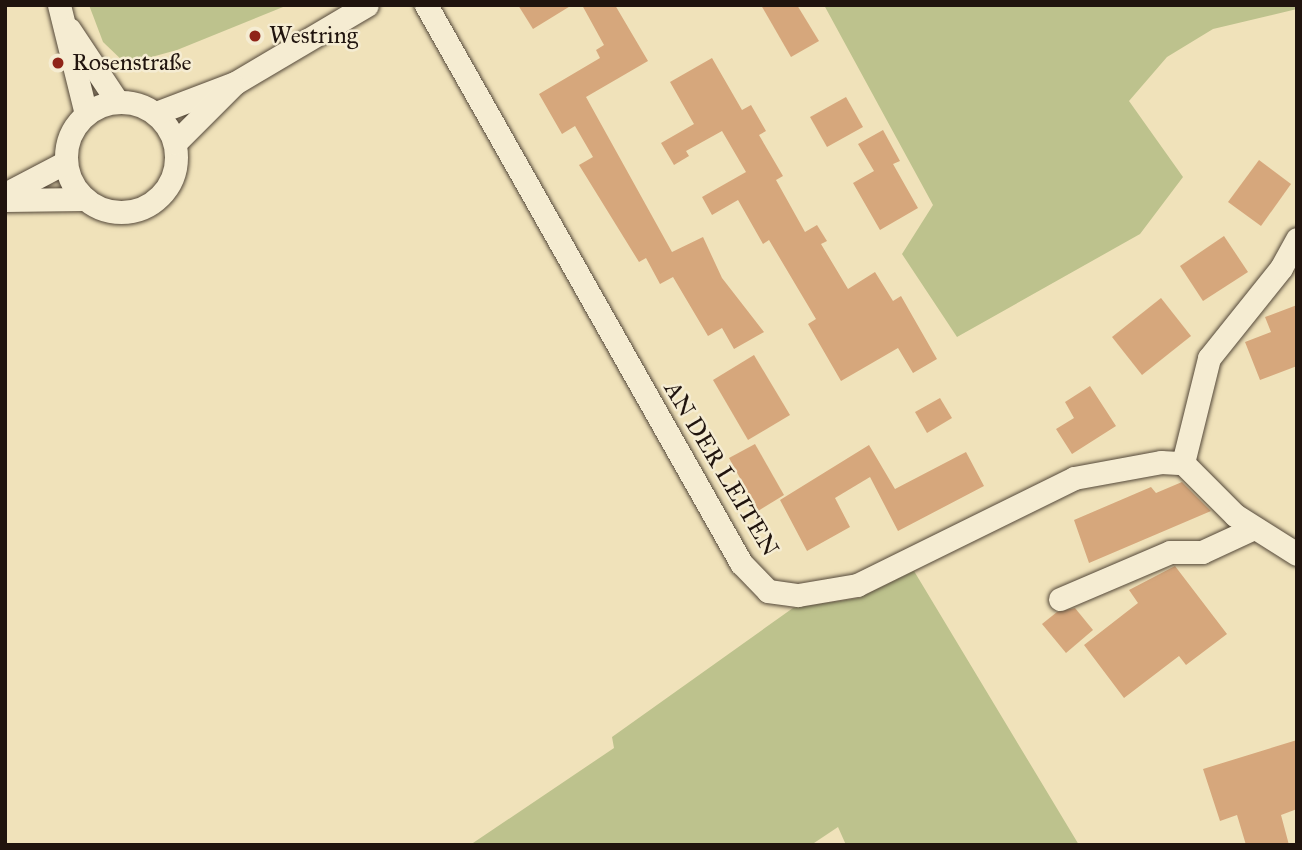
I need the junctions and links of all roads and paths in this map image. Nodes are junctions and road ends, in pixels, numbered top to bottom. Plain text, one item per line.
1 (368, 5) edge
2 (426, 5) edge
3 (61, 13) edge
4 (235, 83) junction
5 (117, 101) junction
6 (156, 113) junction
7 (86, 114) junction
8 (175, 143) junction
9 (66, 162) junction
10 (5, 194) edge
11 (85, 199) junction
12 (5, 200) edge
13 (1297, 239) edge
14 (1182, 463) junction
15 (1254, 528) junction
16 (1297, 554) edge
17 (1060, 599) dead end

1 - 4 street
2 - 14 street, AN DER LEITEN
3 - 5 street
3 - 7 street
4 - 6 street
4 - 8 street
5 - 6 street
5 - 7 street
6 - 8 street
7 - 9 street
8 - 11 street
9 - 10 street
9 - 11 street
11 - 12 street
13 - 14 street
14 - 15 street
15 - 16 street
15 - 17 street

